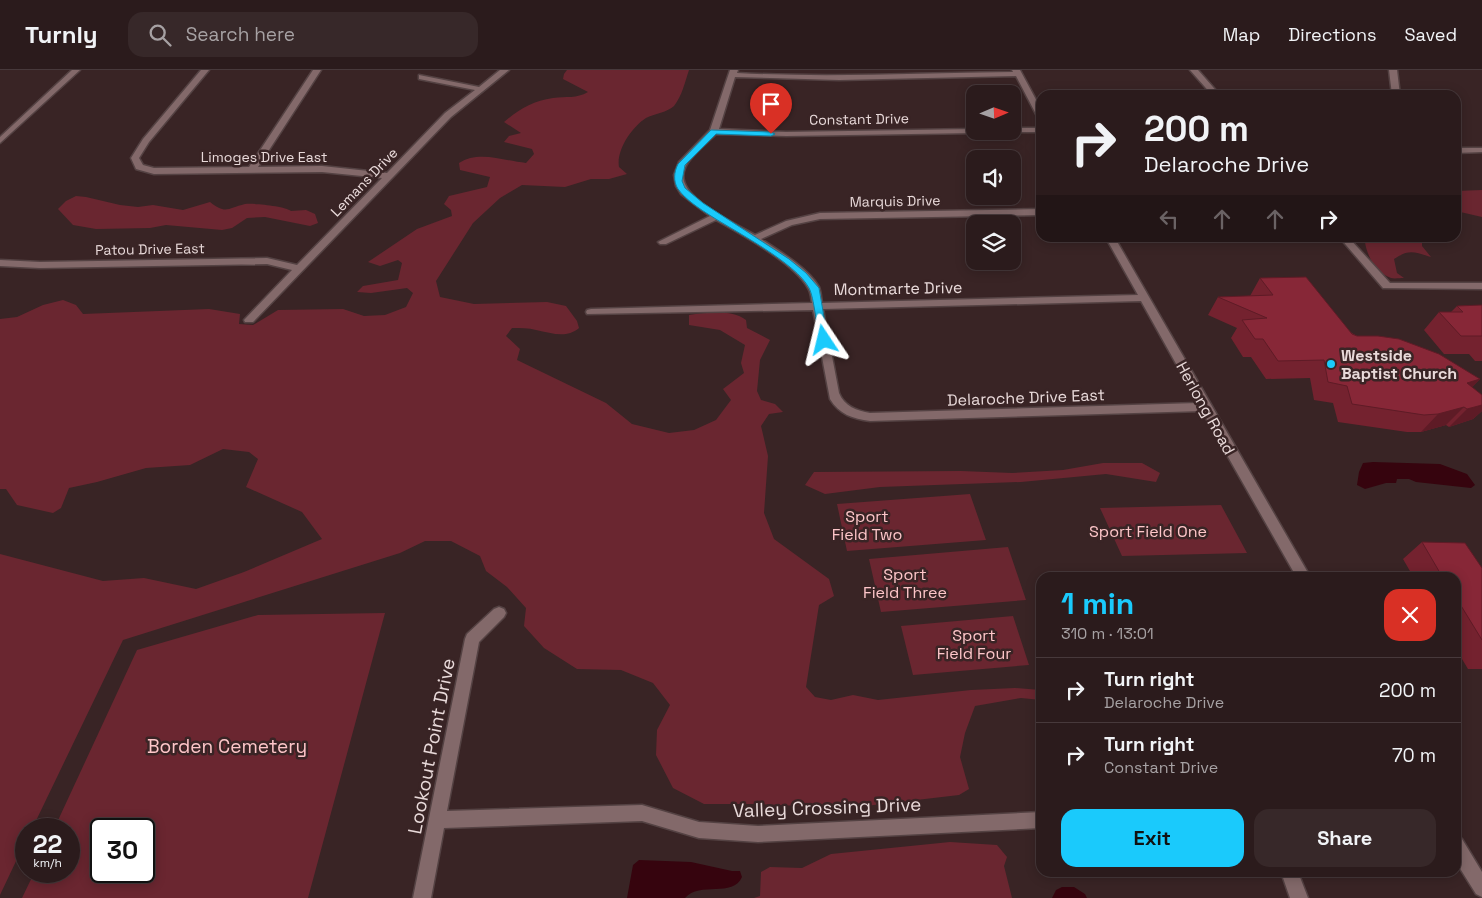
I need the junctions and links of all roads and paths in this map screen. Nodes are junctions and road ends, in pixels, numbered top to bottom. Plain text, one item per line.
1 (76, 70) edge
2 (205, 70) edge
3 (317, 70) edge
4 (505, 70) edge
5 (1194, 70) edge
6 (1393, 70) edge
7 (733, 72) edge
8 (1017, 72) edge
9 (422, 77) dead end
10 (480, 90) junction
11 (1212, 90) edge
12 (1395, 90) edge
13 (1036, 107) edge
14 (1021, 130) edge
15 (1036, 130) edge
16 (714, 131) junction
17 (966, 131) edge
18 (0, 141) edge
19 (1482, 150) edge
20 (1461, 151) edge
21 (252, 170) junction
22 (389, 176) junction
23 (1036, 212) edge
24 (717, 216) junction
25 (753, 239) junction
26 (663, 242) dead end
27 (1113, 242) edge
28 (1348, 242) edge
29 (0, 263) edge
30 (299, 268) junction
31 (1482, 286) edge
32 (1145, 298) junction
33 (818, 305) junction
34 (591, 312) dead end
35 (249, 320) dead end
36 (1206, 407) junction
37 (1301, 572) edge
38 (499, 613) dead end
39 (437, 820) junction
40 (1036, 820) edge
41 (1461, 853) edge
42 (1291, 877) edge
43 (1482, 888) edge
44 (422, 898) edge
45 (1299, 898) edge

1 - 18 street
2 - 21 street, Limoges Drive East
3 - 21 street
4 - 10 street, Lemans Drive
5 - 11 street
6 - 12 street
7 - 8 street
7 - 16 street
8 - 13 street
9 - 10 street
10 - 22 street, Lemans Drive
14 - 15 street
16 - 17 street, Constant Drive
16 - 24 street
19 - 20 street
21 - 22 street, Limoges Drive East
22 - 30 street, Lemans Drive
23 - 25 street, Marquis Drive
24 - 25 street
24 - 26 street
25 - 33 street
27 - 32 street, Herlong Road
28 - 31 street
29 - 30 street, Patou Drive East
30 - 35 street, Lemans Drive
32 - 33 street, Montmarte Drive
32 - 36 street, Herlong Road
33 - 34 street, Montmarte Drive
33 - 36 street, Delaroche Drive East
36 - 37 street, Herlong Road
38 - 39 street, Lookout Point Drive
39 - 40 street, Valley Crossing Drive
39 - 44 street, Lookout Point Drive
41 - 43 street
42 - 45 street

